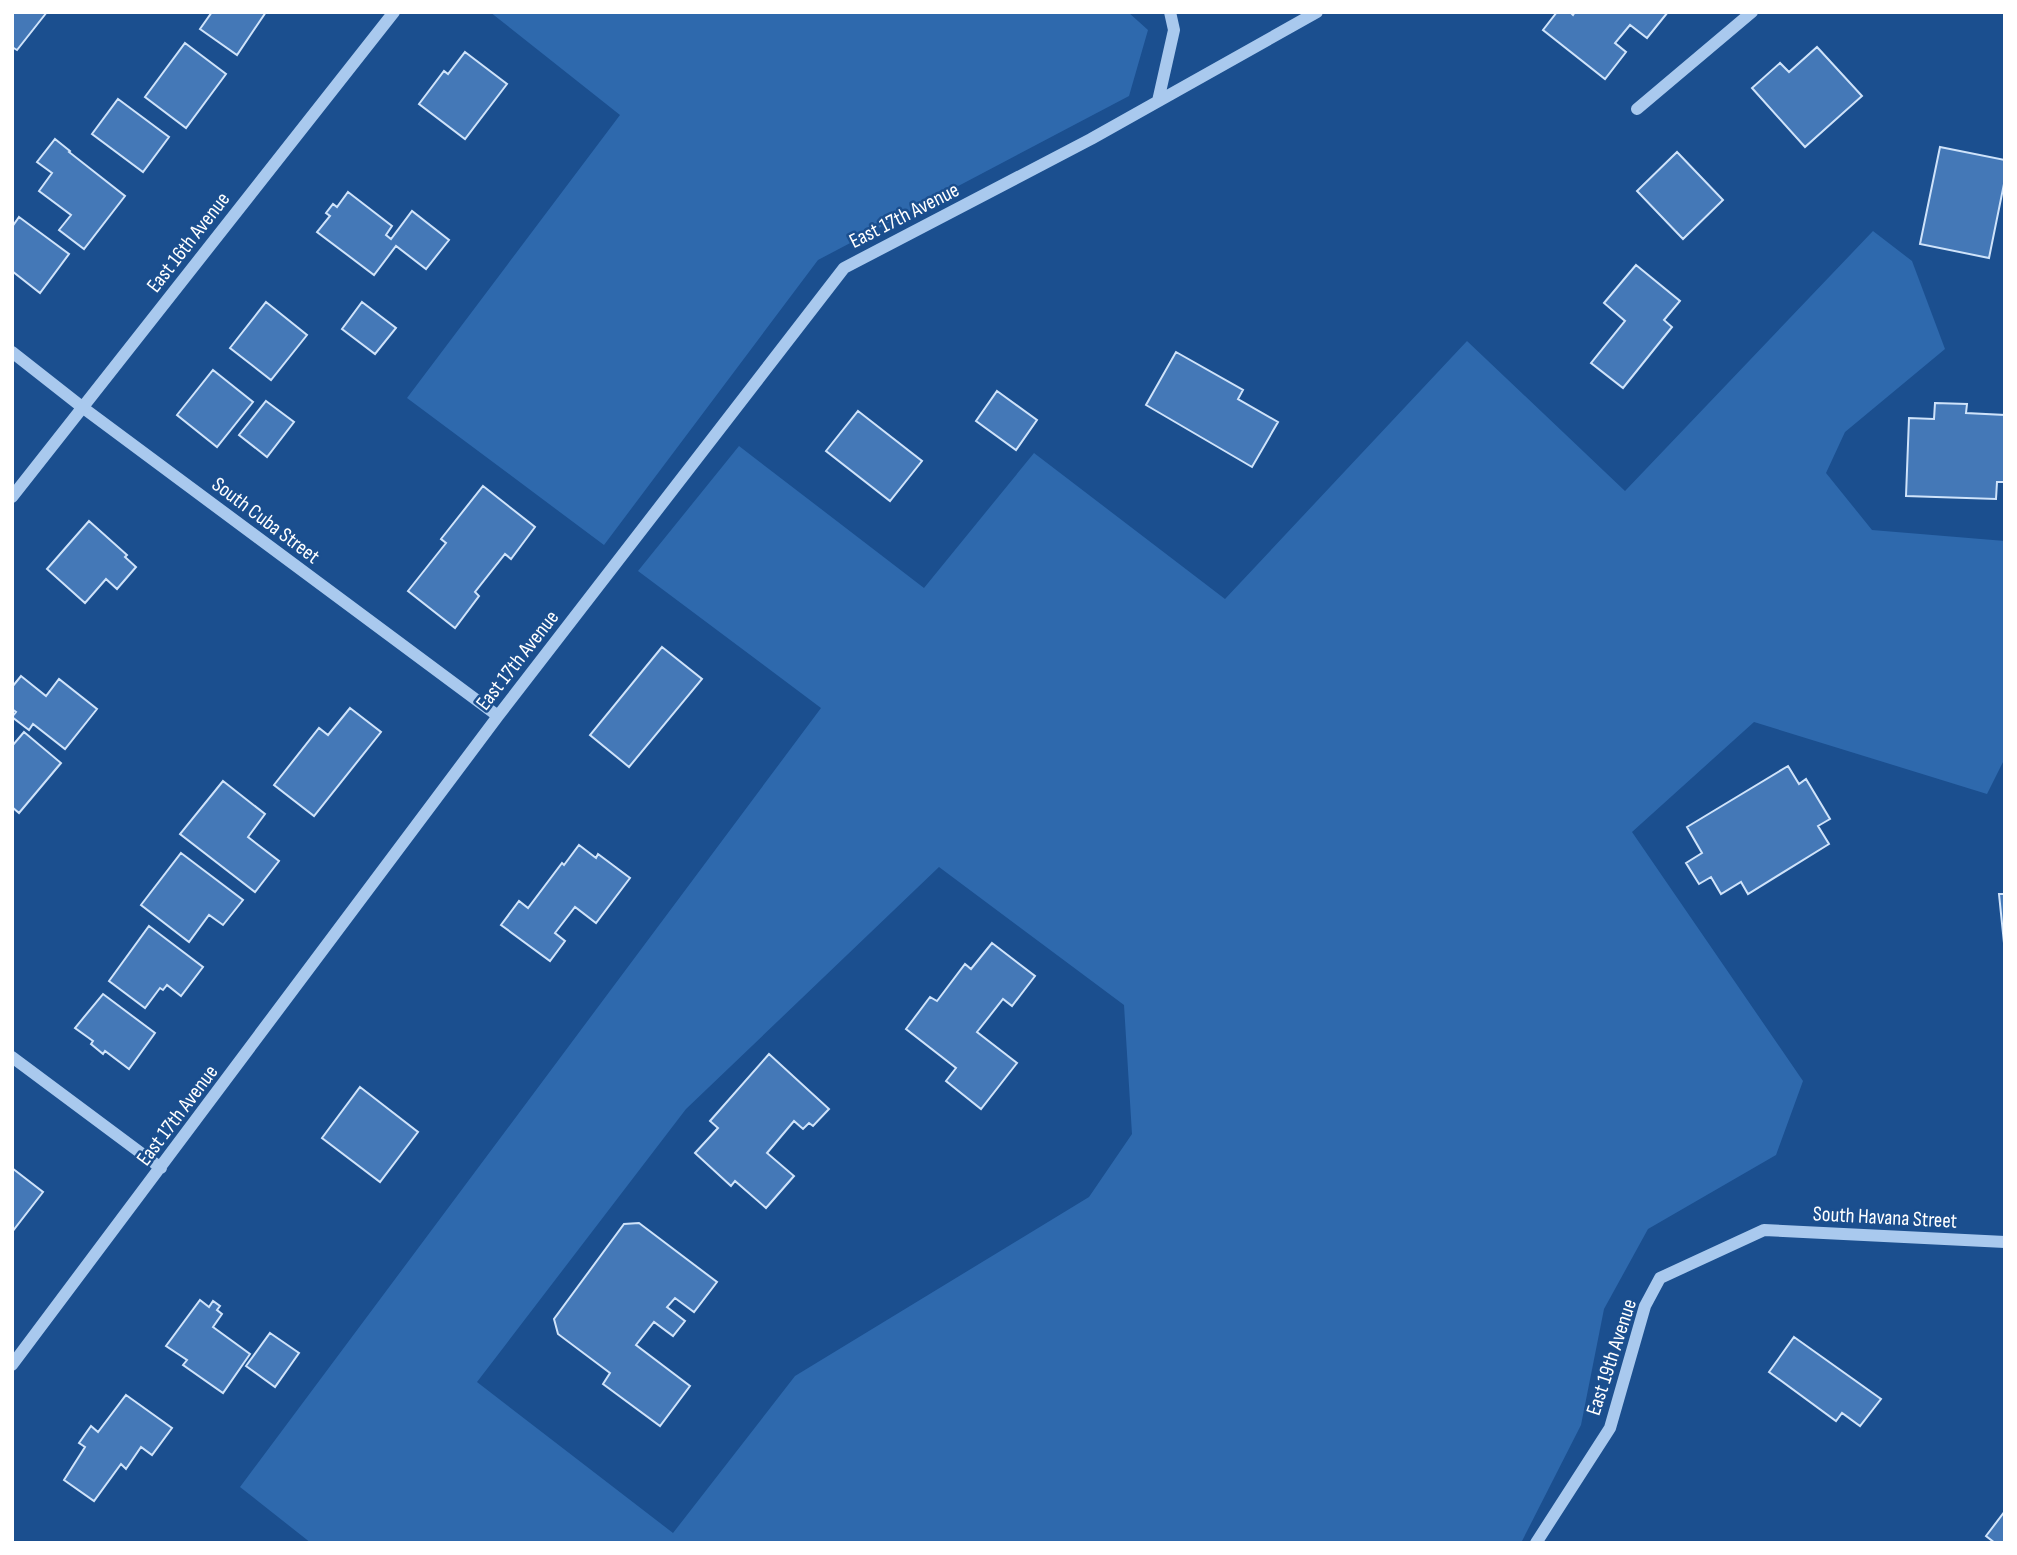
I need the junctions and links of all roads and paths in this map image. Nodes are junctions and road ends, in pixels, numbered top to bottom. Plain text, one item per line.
1 (394, 12) edge
2 (1170, 12) edge
3 (1317, 12) edge
4 (1752, 12) edge
5 (1158, 101) junction
6 (1637, 109) dead end
7 (12, 352) edge
8 (82, 407) junction
9 (12, 497) edge
10 (498, 716) junction
11 (12, 1057) edge
12 (161, 1168) junction
13 (1764, 1230) joint
14 (2005, 1242) edge
15 (12, 1365) edge
16 (1536, 1543) edge

1 - 8 street, East 16th Avenue
2 - 5 street
3 - 5 street, East 17th Avenue
4 - 6 street
5 - 10 street, East 17th Avenue
7 - 8 street, South Cuba Street
8 - 9 street, East 16th Avenue
8 - 10 street, South Cuba Street
10 - 12 street, East 17th Avenue
11 - 12 street
12 - 15 street, East 17th Avenue
13 - 14 street, South Havana Street
13 - 16 street, East 19th Avenue

